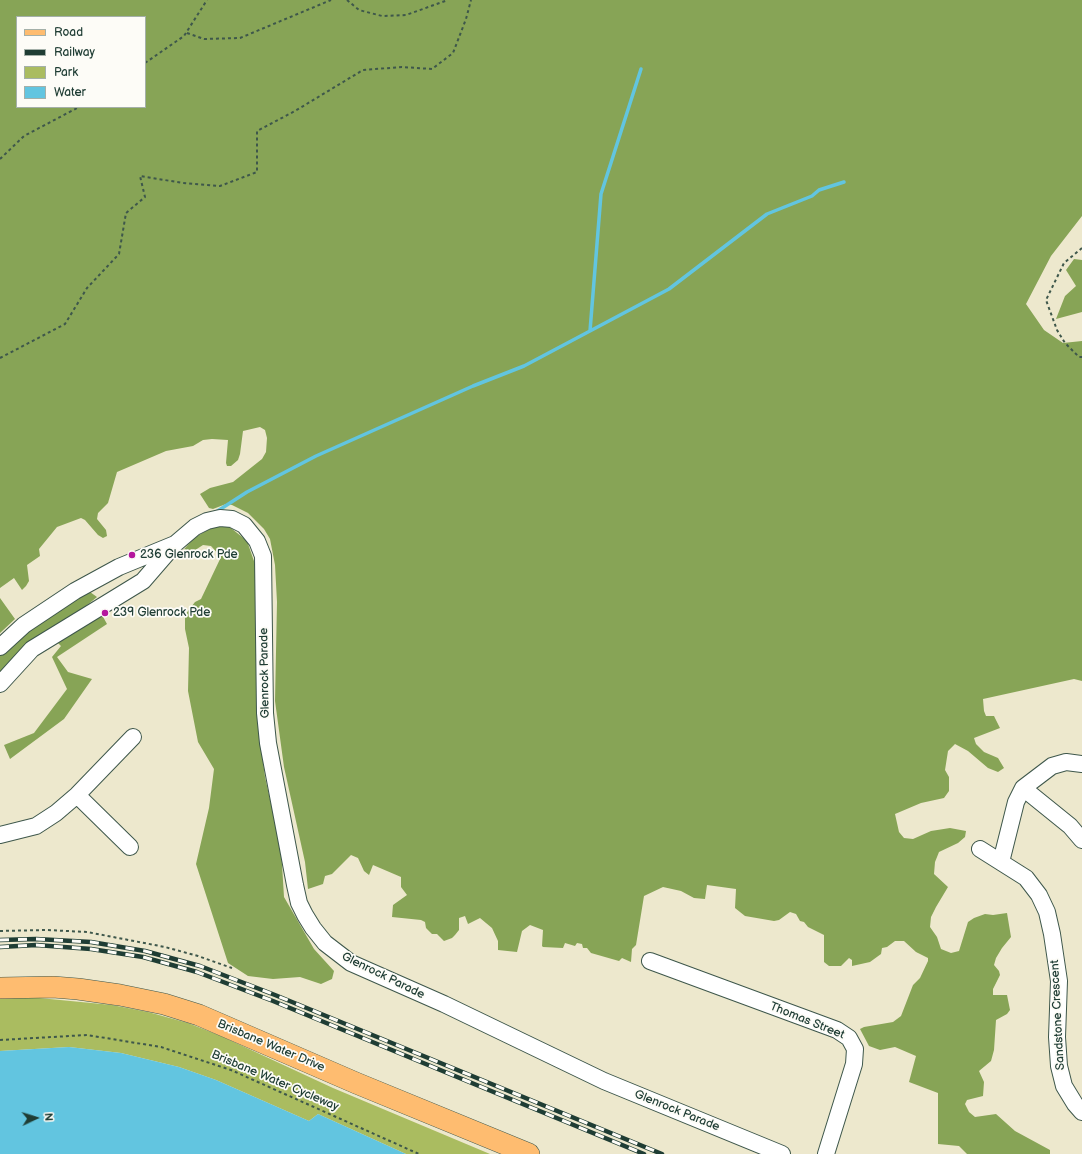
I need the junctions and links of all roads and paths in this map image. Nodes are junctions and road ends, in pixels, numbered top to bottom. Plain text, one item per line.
1 (207, 0) edge
2 (331, 0) edge
3 (347, 0) edge
4 (448, 0) edge
5 (471, 0) edge
6 (187, 33) junction
7 (146, 62) edge
8 (77, 108) edge
9 (0, 159) edge
10 (1082, 248) edge
11 (1082, 357) edge
12 (0, 358) edge
13 (175, 544) junction
14 (0, 646) edge
15 (0, 684) edge
16 (133, 737) dead end
17 (1082, 764) edge
18 (1023, 788) junction
19 (77, 795) junction
20 (0, 835) edge
21 (1082, 840) edge
22 (130, 847) dead end
23 (980, 849) dead end
24 (1001, 862) junction
25 (0, 931) edge
26 (650, 961) dead end
27 (232, 968) dead end
28 (0, 988) edge
29 (0, 1040) edge
30 (1082, 1112) edge
31 (419, 1154) edge
32 (530, 1154) edge
33 (782, 1154) edge
34 (826, 1154) edge

1 - 6 path
2 - 6 path
3 - 4 path
5 - 12 path
6 - 7 path
8 - 9 path
10 - 11 path
13 - 14 street, Glenrock Parade
13 - 15 street, Glenrock Parade
13 - 33 street, Glenrock Parade
16 - 19 street
17 - 18 street
18 - 21 street
18 - 24 street
19 - 20 street
19 - 22 street
23 - 24 street, Sandstone Crescent
24 - 30 street, Sandstone Crescent
25 - 27 path
26 - 34 street, Thomas Street
28 - 32 main road, Brisbane Water Drive
29 - 31 path, Brisbane Water Cycleway

